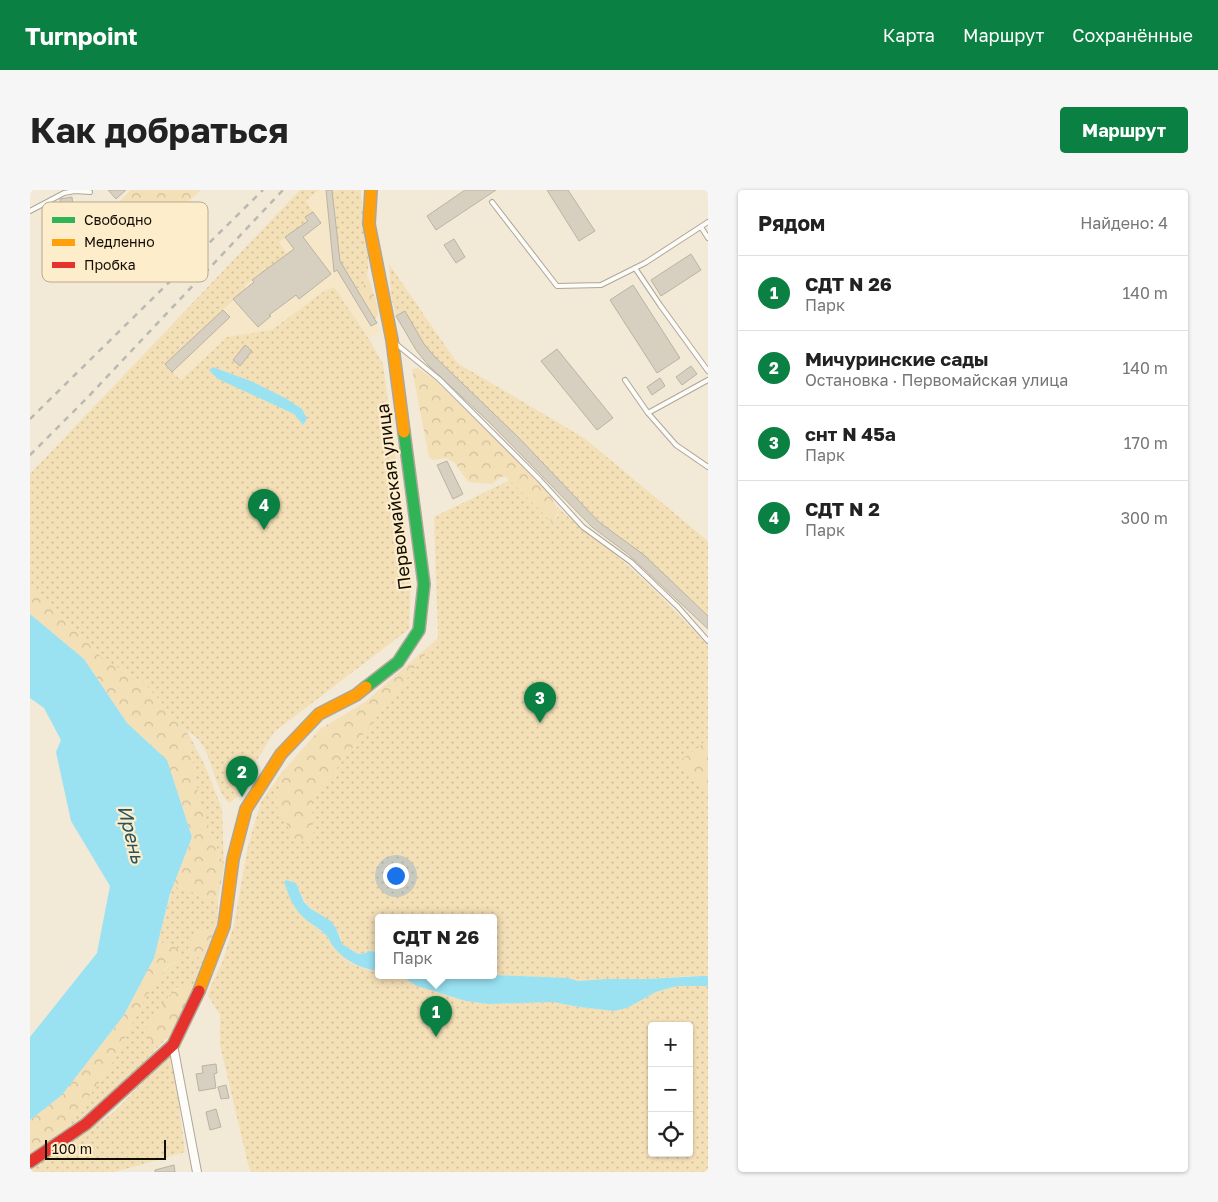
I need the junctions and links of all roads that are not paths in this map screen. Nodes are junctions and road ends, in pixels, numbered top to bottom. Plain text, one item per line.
1 (371, 190) edge
2 (90, 192) dead end
3 (47, 202) edge
4 (492, 202) dead end
5 (42, 205) edge
6 (30, 211) edge
7 (708, 222) edge
8 (702, 227) junction
9 (708, 238) edge
10 (636, 268) junction
11 (392, 340) junction
12 (708, 371) edge
13 (625, 380) dead end
14 (708, 380) edge
15 (648, 413) junction
16 (708, 467) edge
17 (708, 641) edge
18 (173, 1045) junction
19 (30, 1162) edge
20 (197, 1172) edge

1 - 11 street, Первомайская улица
2 - 3 lane
4 - 10 lane
5 - 6 lane
7 - 8 lane
8 - 9 lane
8 - 10 lane
10 - 12 lane
11 - 17 lane
11 - 18 street, Первомайская улица
13 - 15 lane
14 - 15 lane
15 - 16 lane
18 - 19 street, Первомайская улица
18 - 20 street

